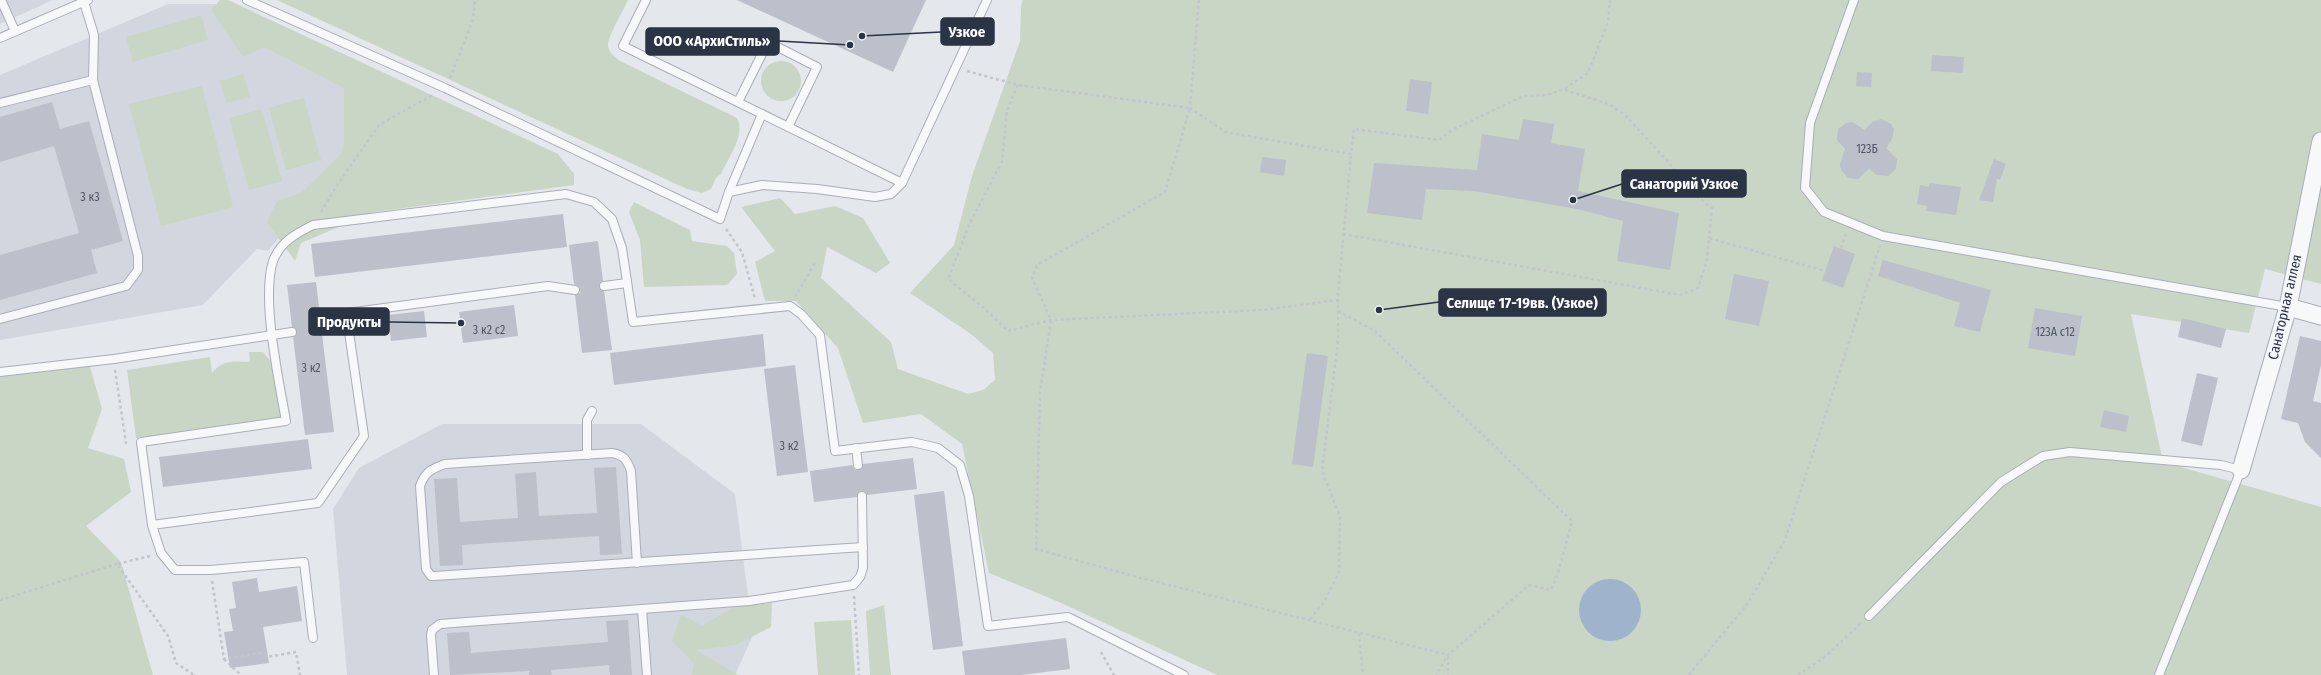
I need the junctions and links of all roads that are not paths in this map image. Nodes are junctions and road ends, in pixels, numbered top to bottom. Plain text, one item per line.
1 (1, 0) edge
2 (247, 0) edge
3 (646, 0) edge
4 (987, 0) edge
5 (1854, 0) edge
6 (86, 1) edge
7 (15, 30) junction
8 (0, 38) edge
9 (93, 80) junction
10 (738, 102) junction
11 (0, 103) edge
12 (762, 114) junction
13 (788, 127) junction
14 (2321, 141) edge
15 (902, 184) junction
16 (2316, 189) edge
17 (729, 192) junction
18 (626, 283) junction
19 (604, 286) dead end
20 (575, 290) dead end
21 (2288, 307) junction
22 (2321, 316) edge
23 (0, 319) edge
24 (348, 325) junction
25 (321, 329) dead end
26 (292, 332) dead end
27 (272, 335) junction
28 (0, 372) edge
29 (592, 411) dead end
30 (856, 448) junction
31 (587, 455) junction
32 (858, 465) dead end
33 (2240, 470) junction
34 (862, 496) dead end
35 (152, 525) junction
36 (863, 547) junction
37 (637, 563) junction
38 (642, 609) junction
39 (1870, 616) road end
40 (313, 638) dead end
41 (434, 675) edge
42 (647, 675) edge
43 (1184, 675) edge
44 (2159, 675) edge

1 - 7 lane
2 - 17 lane
3 - 10 lane
4 - 15 lane
5 - 21 lane
6 - 7 lane
6 - 9 lane
7 - 8 lane
9 - 11 lane
9 - 23 lane
10 - 12 lane
10 - 13 lane
12 - 13 lane
12 - 17 lane
13 - 15 lane
14 - 16 street, Санаторная аллея
15 - 17 lane
16 - 21 street, Санаторная аллея
18 - 19 lane
18 - 27 lane
18 - 30 lane
20 - 24 lane
21 - 22 street
21 - 33 street, Санаторная аллея
24 - 25 lane
24 - 35 lane
26 - 27 lane
27 - 28 lane
27 - 35 lane
29 - 31 lane
30 - 32 lane
30 - 43 lane
31 - 37 lane
31 - 37 lane
33 - 39 lane
33 - 44 lane
34 - 36 lane
35 - 40 lane
36 - 37 lane
36 - 38 lane
38 - 41 lane
38 - 42 lane

